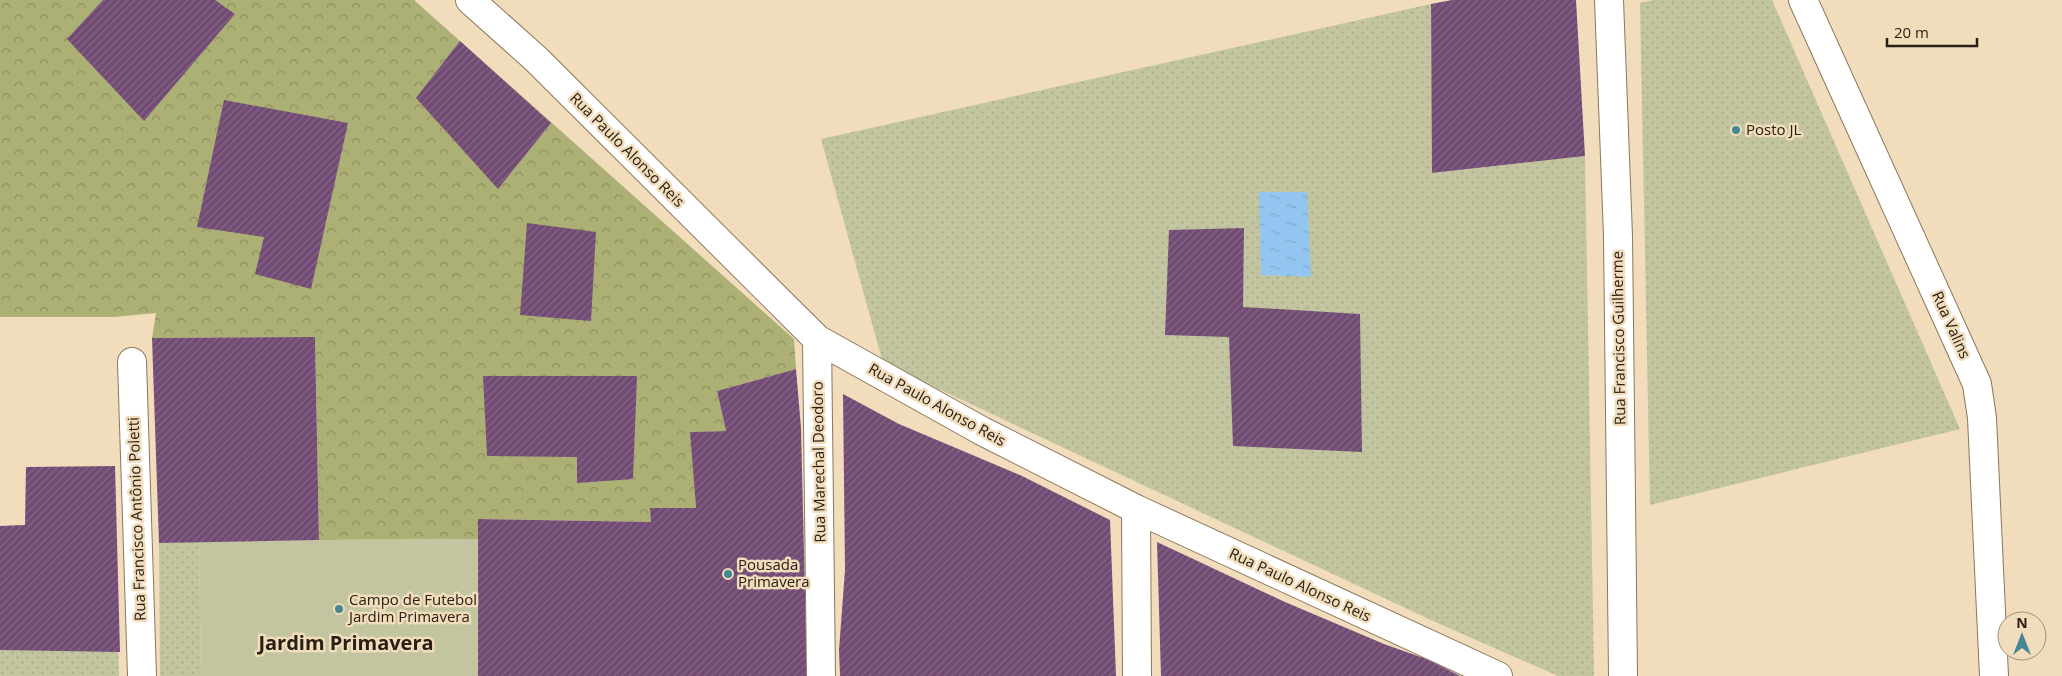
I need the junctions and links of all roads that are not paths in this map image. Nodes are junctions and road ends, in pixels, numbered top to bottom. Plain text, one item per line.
1 (470, 0) edge
2 (1609, 0) edge
3 (1803, 0) edge
4 (818, 339) junction
5 (132, 362) dead end
6 (1136, 509) junction
7 (142, 676) edge
8 (821, 676) edge
9 (1137, 676) edge
10 (1498, 676) edge
11 (1623, 676) edge
12 (1994, 676) edge

1 - 4 street, Rua Paulo Alonso Reis
2 - 11 street, Rua Francisco Guilherme
3 - 12 street, Rua Valins
4 - 6 street, Rua Paulo Alonso Reis
4 - 8 street, Rua Marechal Deodoro
5 - 7 street, Rua Francisco Antônio Poletti
6 - 9 street
6 - 10 street, Rua Paulo Alonso Reis

